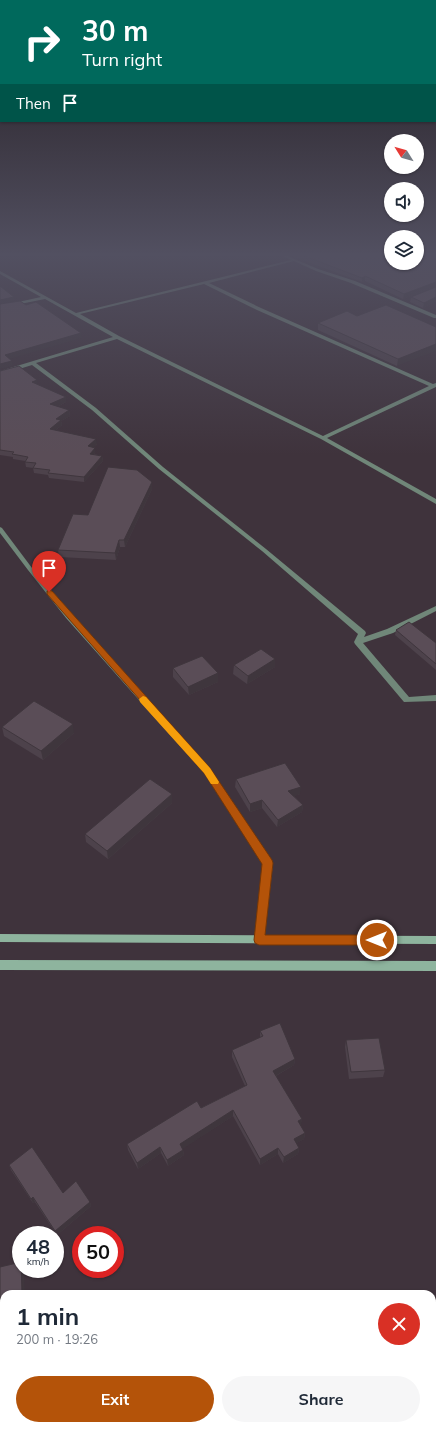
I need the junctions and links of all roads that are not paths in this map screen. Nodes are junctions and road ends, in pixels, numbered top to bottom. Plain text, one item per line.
1 (90, 322) edge
2 (288, 322) edge
3 (117, 337) junction
4 (34, 364) junction
5 (0, 373) edge
6 (435, 385) edge
7 (323, 438) junction
8 (436, 502) edge
9 (0, 529) edge
10 (436, 608) edge
11 (358, 642) junction
12 (436, 698) edge
13 (0, 938) edge
14 (259, 940) junction
15 (436, 940) edge
16 (0, 965) edge
17 (436, 966) edge

1 - 3 street
2 - 6 street
3 - 4 street
3 - 7 street
4 - 5 street
4 - 11 street
6 - 7 street
7 - 8 street
9 - 14 street
10 - 11 street
11 - 12 street
13 - 14 main road
14 - 15 main road
16 - 17 main road

